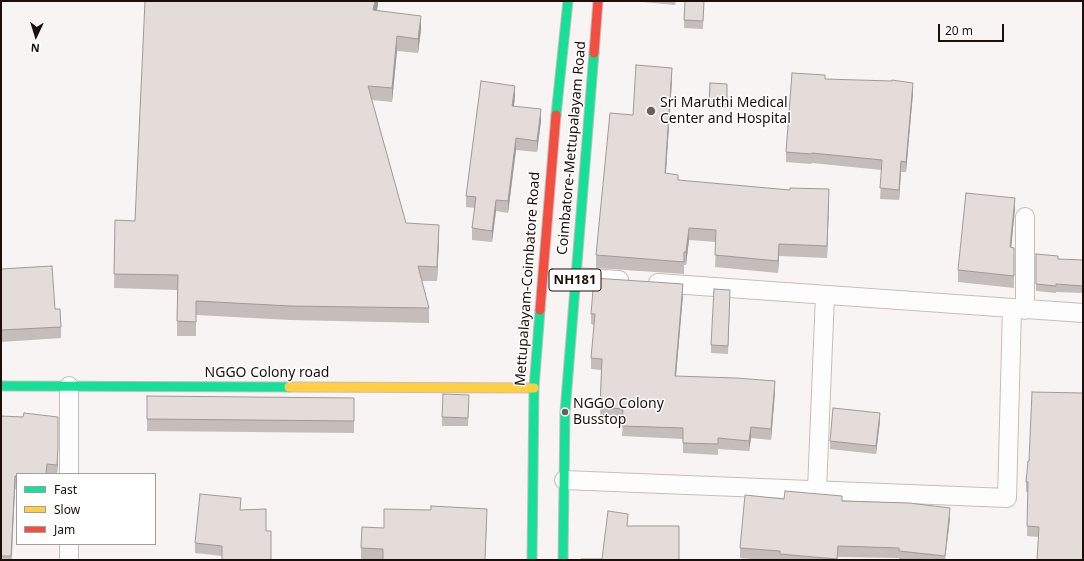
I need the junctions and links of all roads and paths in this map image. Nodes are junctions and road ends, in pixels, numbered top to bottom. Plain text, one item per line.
1 (568, 1) edge
2 (598, 1) edge
3 (1025, 217) dead end
4 (576, 277) junction
5 (825, 295) junction
6 (1019, 309) junction
7 (1083, 313) edge
8 (1, 386) edge
9 (69, 386) junction
10 (537, 388) junction
11 (69, 473) edge
12 (564, 480) junction
13 (817, 490) junction
14 (69, 545) edge
15 (69, 560) edge
16 (532, 560) edge
17 (563, 560) edge

1 - 10 main road, Mettupalayam-Coimbatore Road / NH181
2 - 4 main road, Coimbatore-Mettupalayam Road / NH181
3 - 6 street
4 - 5 street
4 - 12 main road, Coimbatore-Mettupalayam Road / NH181
5 - 6 street
5 - 13 street
6 - 7 street
6 - 13 street
8 - 9 main road, NGGO Colony road
9 - 10 main road, NGGO Colony road
9 - 11 street
10 - 16 main road, Mettupalayam-Coimbatore Road / NH181
12 - 13 street
12 - 17 main road, Coimbatore-Mettupalayam Road / NH181
14 - 15 street

